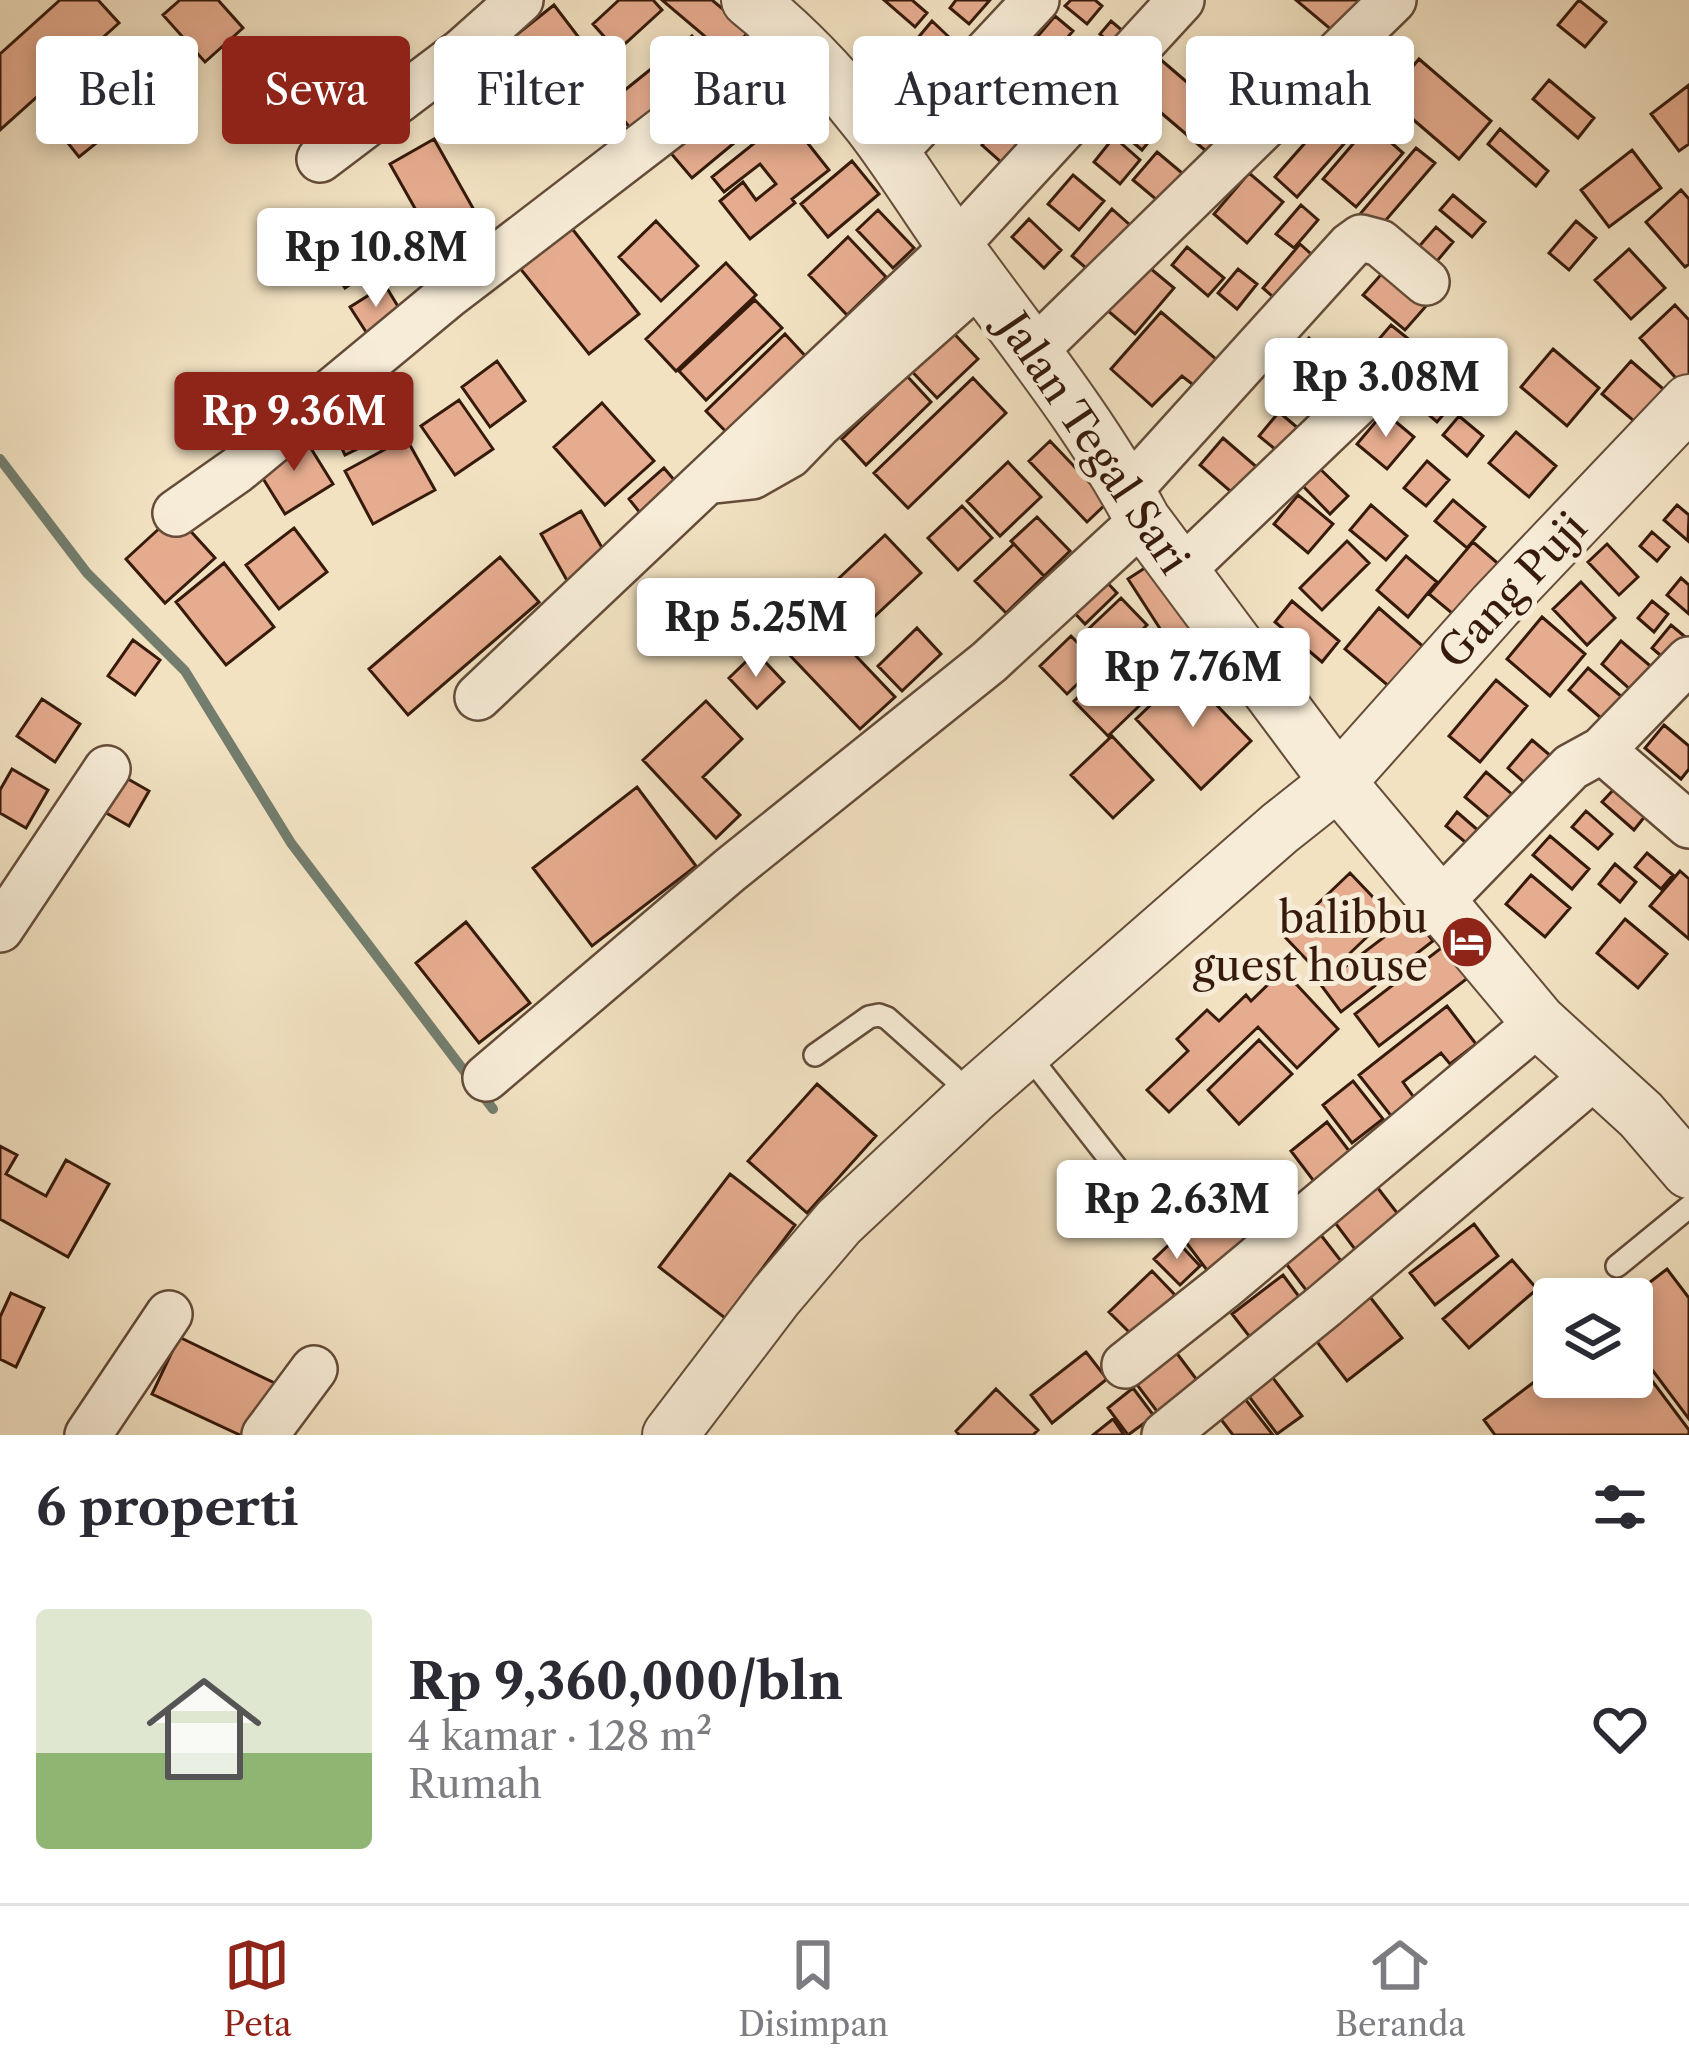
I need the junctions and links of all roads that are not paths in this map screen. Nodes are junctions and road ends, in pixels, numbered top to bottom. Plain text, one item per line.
1 (520, 0) edge
2 (1036, 0) edge
3 (1181, 0) edge
4 (1393, 0) edge
5 (766, 11) edge
6 (892, 154) junction
7 (320, 159) dead end
8 (968, 263) junction
9 (1426, 282) dead end
10 (1034, 351) junction
11 (1390, 370) dead end
12 (1689, 402) edge
13 (1136, 505) junction
14 (176, 513) dead end
15 (1181, 571) junction
16 (1689, 660) edge
17 (478, 697) dead end
18 (1602, 750) junction
19 (107, 770) dead end
20 (1338, 782) junction
21 (1689, 825) edge
22 (1438, 904) junction
23 (0, 929) edge
24 (1539, 1022) junction
25 (1025, 1052) junction
26 (815, 1055) dead end
27 (1598, 1073) junction
28 (486, 1078) dead end
29 (971, 1098) junction
30 (1689, 1171) edge
31 (1689, 1208) edge
32 (1158, 1221) dead end
33 (1617, 1266) dead end
34 (170, 1314) dead end
35 (1125, 1365) dead end
36 (314, 1369) dead end
37 (88, 1435) edge
38 (265, 1435) edge
39 (670, 1435) edge
40 (1165, 1435) edge

1 - 7 street
2 - 6 street
3 - 8 street
4 - 10 street
5 - 6 street, Jalan Tegal Sari
5 - 14 street
6 - 8 street, Jalan Tegal Sari
8 - 10 street, Jalan Tegal Sari
8 - 17 street
9 - 13 street
10 - 13 street, Jalan Tegal Sari
11 - 15 street
12 - 20 street, Gang Puji
13 - 15 street, Jalan Tegal Sari
13 - 28 street
15 - 20 street, Jalan Tegal Sari
16 - 18 street
18 - 21 street
18 - 22 street
19 - 23 street
20 - 22 street, Jalan Tegal Sari
20 - 25 street
22 - 24 street, Jalan Tegal Sari
24 - 27 street, Jalan Tegal Sari
24 - 35 street
25 - 29 street
25 - 32 lane
26 - 29 lane
27 - 30 street, Jalan Tegal Sari
27 - 40 street
29 - 39 street
31 - 33 lane
34 - 37 street
36 - 38 street

